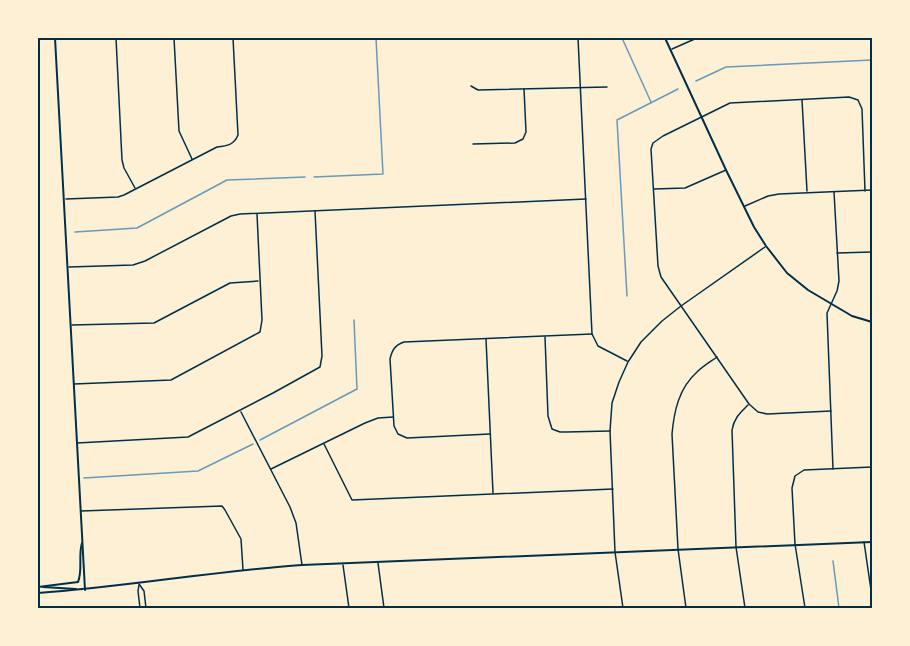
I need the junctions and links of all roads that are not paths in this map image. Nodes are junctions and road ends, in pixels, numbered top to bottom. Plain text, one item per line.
1 (55, 38) edge
2 (116, 38) edge
3 (174, 38) edge
4 (233, 38) edge
5 (578, 38) edge
6 (665, 38) edge
7 (697, 38) edge
8 (671, 49) junction
9 (471, 86) dead end
10 (580, 87) junction
11 (607, 87) dead end
12 (524, 89) junction
13 (802, 99) junction
14 (701, 117) junction
15 (473, 144) dead end
16 (192, 160) junction
17 (726, 170) junction
18 (136, 189) junction
19 (653, 189) junction
20 (873, 190) edge
21 (865, 191) junction
22 (807, 192) junction
23 (834, 192) junction
24 (586, 199) junction
25 (64, 200) junction
26 (744, 207) junction
27 (315, 210) junction
28 (257, 213) junction
29 (766, 246) junction
30 (873, 252) edge
31 (837, 253) junction
32 (68, 267) junction
33 (259, 281) junction
34 (830, 304) junction
35 (681, 306) junction
36 (873, 322) edge
37 (71, 325) junction
38 (592, 334) junction
39 (545, 336) junction
40 (486, 338) junction
41 (717, 357) junction
42 (628, 362) junction
43 (74, 384) junction
44 (749, 404) junction
45 (240, 410) junction
46 (831, 411) junction
47 (393, 417) junction
48 (610, 431) junction
49 (490, 434) junction
50 (76, 443) junction
51 (324, 444) junction
52 (873, 467) edge
53 (833, 469) junction
54 (271, 470) junction
55 (613, 489) junction
56 (493, 494) junction
57 (80, 511) junction
58 (864, 542) junction
59 (873, 542) edge
60 (82, 543) junction
61 (795, 544) junction
62 (736, 547) junction
63 (678, 549) junction
64 (615, 552) junction
65 (378, 562) junction
66 (343, 564) junction
67 (302, 566) junction
68 (243, 570) junction
69 (139, 584) junction
70 (38, 587) edge
71 (85, 590) junction
72 (38, 593) edge
73 (873, 597) edge
74 (140, 609) edge
75 (146, 609) edge
76 (349, 609) edge
77 (384, 609) edge
78 (623, 609) edge
79 (686, 609) edge
80 (745, 609) edge
81 (805, 609) edge

1 - 25 main road
2 - 18 street
3 - 16 street
4 - 16 street
5 - 10 street
6 - 8 main road
7 - 8 street
8 - 14 main road
9 - 12 street
10 - 11 street
10 - 12 street
10 - 24 street
12 - 15 street
13 - 14 street
13 - 21 street
13 - 22 street
14 - 17 main road
14 - 19 street
16 - 18 street
17 - 19 street
17 - 26 main road
18 - 25 street
19 - 35 street
20 - 21 street
21 - 23 street
22 - 23 street
22 - 26 street
23 - 31 street
24 - 27 street
24 - 38 street
25 - 32 main road
26 - 29 main road
27 - 28 street
27 - 45 street
28 - 32 street
28 - 33 street
29 - 34 main road
29 - 35 street
30 - 31 street
31 - 34 street
32 - 37 main road
33 - 37 street
33 - 43 street
34 - 36 main road
34 - 46 street
35 - 41 street
35 - 42 street
37 - 43 main road
38 - 39 street
38 - 42 street
39 - 40 street
39 - 48 street
40 - 47 street
40 - 49 street
41 - 44 street
41 - 63 street
42 - 48 street
43 - 50 main road
44 - 46 street
44 - 62 street
45 - 50 street
45 - 54 street
46 - 53 street
47 - 49 street
47 - 51 street
48 - 55 street
49 - 56 street
50 - 57 main road
51 - 54 street
51 - 56 street
52 - 53 street
53 - 61 street
54 - 67 street
55 - 56 street
55 - 64 street
57 - 60 main road
57 - 68 street
58 - 59 main road
58 - 61 main road
58 - 73 street
60 - 70 main road
60 - 71 main road
61 - 62 main road
61 - 81 street
62 - 63 main road
62 - 80 street
63 - 64 main road
63 - 79 street
64 - 65 main road
64 - 78 street
65 - 66 main road
65 - 77 street
66 - 67 main road
66 - 76 street
67 - 68 main road
68 - 69 main road
69 - 71 main road
69 - 74 street
69 - 75 street
70 - 71 main road
71 - 72 main road

